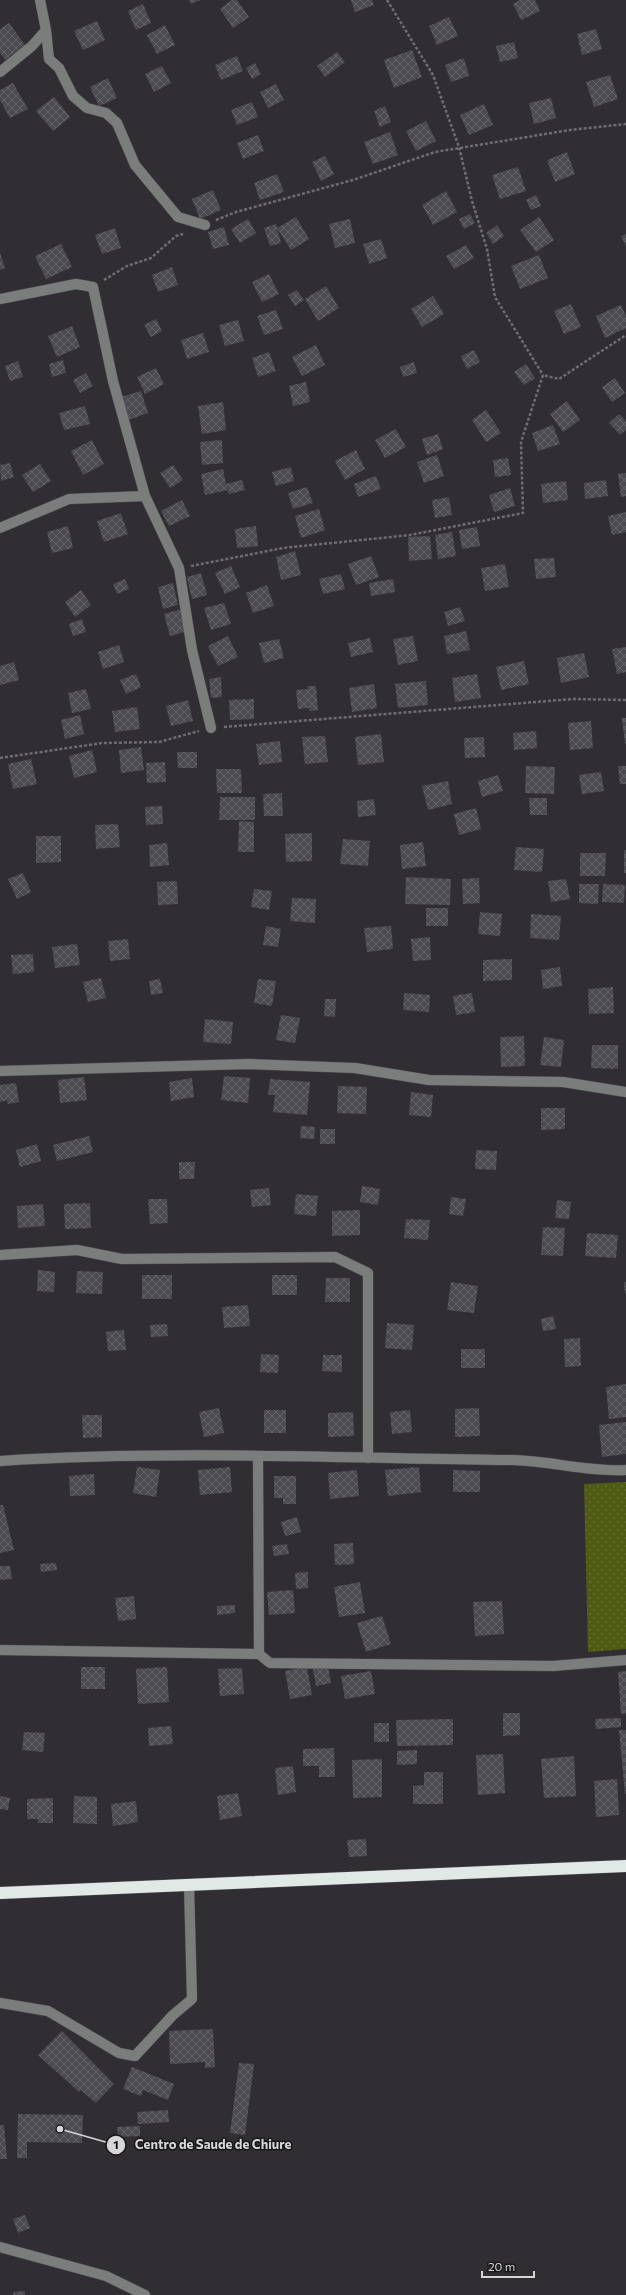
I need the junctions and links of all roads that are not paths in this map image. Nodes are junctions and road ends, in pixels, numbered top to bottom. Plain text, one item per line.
1 (40, 0) edge
2 (46, 30) junction
3 (0, 72) edge
4 (205, 225) road end
5 (0, 298) edge
6 (146, 496) junction
7 (0, 528) edge
8 (211, 728) road end
9 (0, 1071) edge
10 (626, 1092) edge
11 (0, 1255) edge
12 (258, 1457) junction
13 (368, 1458) junction
14 (0, 1460) edge
15 (626, 1470) edge
16 (0, 1650) edge
17 (259, 1654) junction
18 (626, 1660) edge
19 (626, 1866) edge
20 (189, 1885) junction
21 (0, 1893) edge
22 (0, 2003) edge
23 (0, 2247) edge
24 (145, 2295) edge

1 - 2 street
2 - 3 street
2 - 4 street
5 - 6 street
6 - 7 street
6 - 8 street
9 - 10 street
11 - 13 street
12 - 13 street
12 - 14 street
12 - 17 street
13 - 15 street
16 - 17 street
17 - 18 street
19 - 20 highway
20 - 21 highway
20 - 22 street
23 - 24 street

